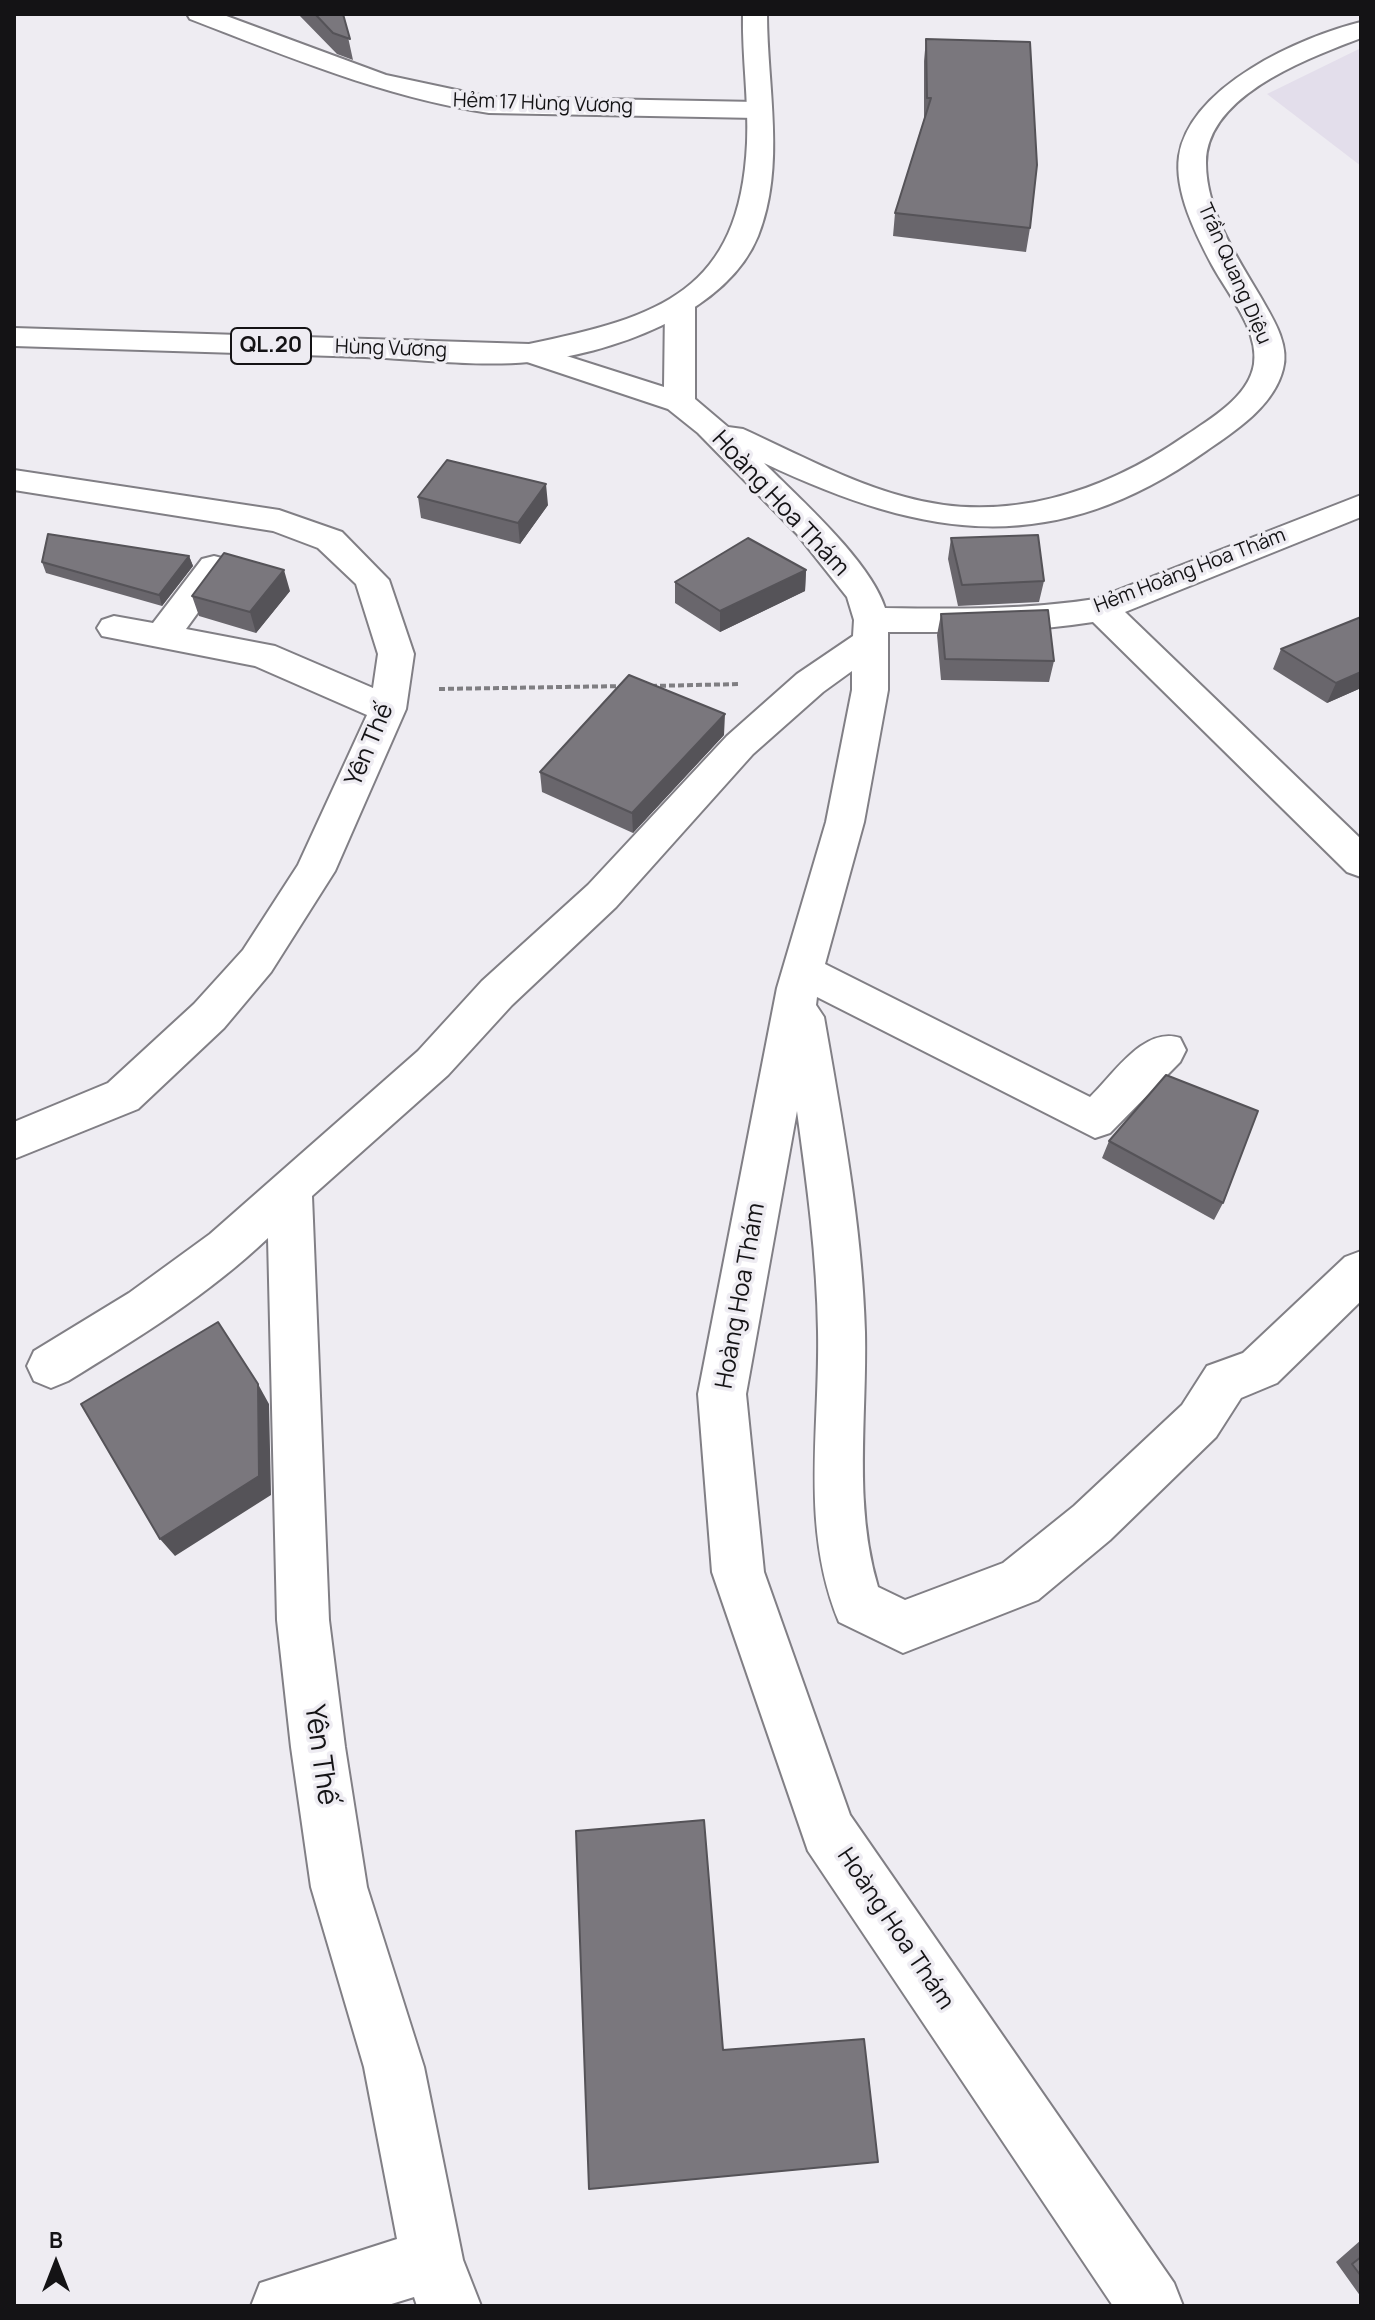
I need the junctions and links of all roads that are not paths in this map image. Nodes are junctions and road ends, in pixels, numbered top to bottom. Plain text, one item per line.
1 (199, 14) edge
2 (755, 14) edge
3 (1361, 29) edge
4 (757, 110) junction
5 (680, 307) junction
6 (14, 337) edge
7 (529, 353) junction
8 (694, 414) junction
9 (14, 480) edge
10 (1361, 505) edge
11 (214, 567) edge
12 (1101, 609) junction
13 (114, 628) dead end
14 (872, 630) junction
15 (161, 637) junction
16 (390, 699) junction
17 (1361, 862) edge
18 (800, 980) junction
19 (1165, 1050) dead end
20 (14, 1141) edge
21 (289, 1189) junction
22 (1361, 1271) edge
23 (51, 1366) dead end
24 (441, 2283) edge
25 (283, 2306) edge
26 (1151, 2306) edge

1 - 4 main road, Hẻm 17 Hùng Vương
2 - 4 main road
3 - 8 main road, Trần Quang Diệu
4 - 5 main road
5 - 7 main road
5 - 8 main road
6 - 7 main road, Hùng Vương / QL.20
7 - 8 main road, Trần Quang Diệu
8 - 14 main road, Hoàng Hoa Thám
9 - 16 main road, Yên Thế
10 - 12 main road, Hẻm Hoàng Hoa Thám
11 - 15 main road
12 - 14 main road, Hẻm Hoàng Hoa Thám
12 - 17 main road
13 - 15 main road
14 - 18 main road, Hoàng Hoa Thám
14 - 21 main road
15 - 16 main road
16 - 20 main road, Yên Thế
18 - 19 main road
18 - 22 main road
18 - 26 main road, Hoàng Hoa Thám
21 - 23 main road
21 - 24 main road, Yên Thế
24 - 25 main road

